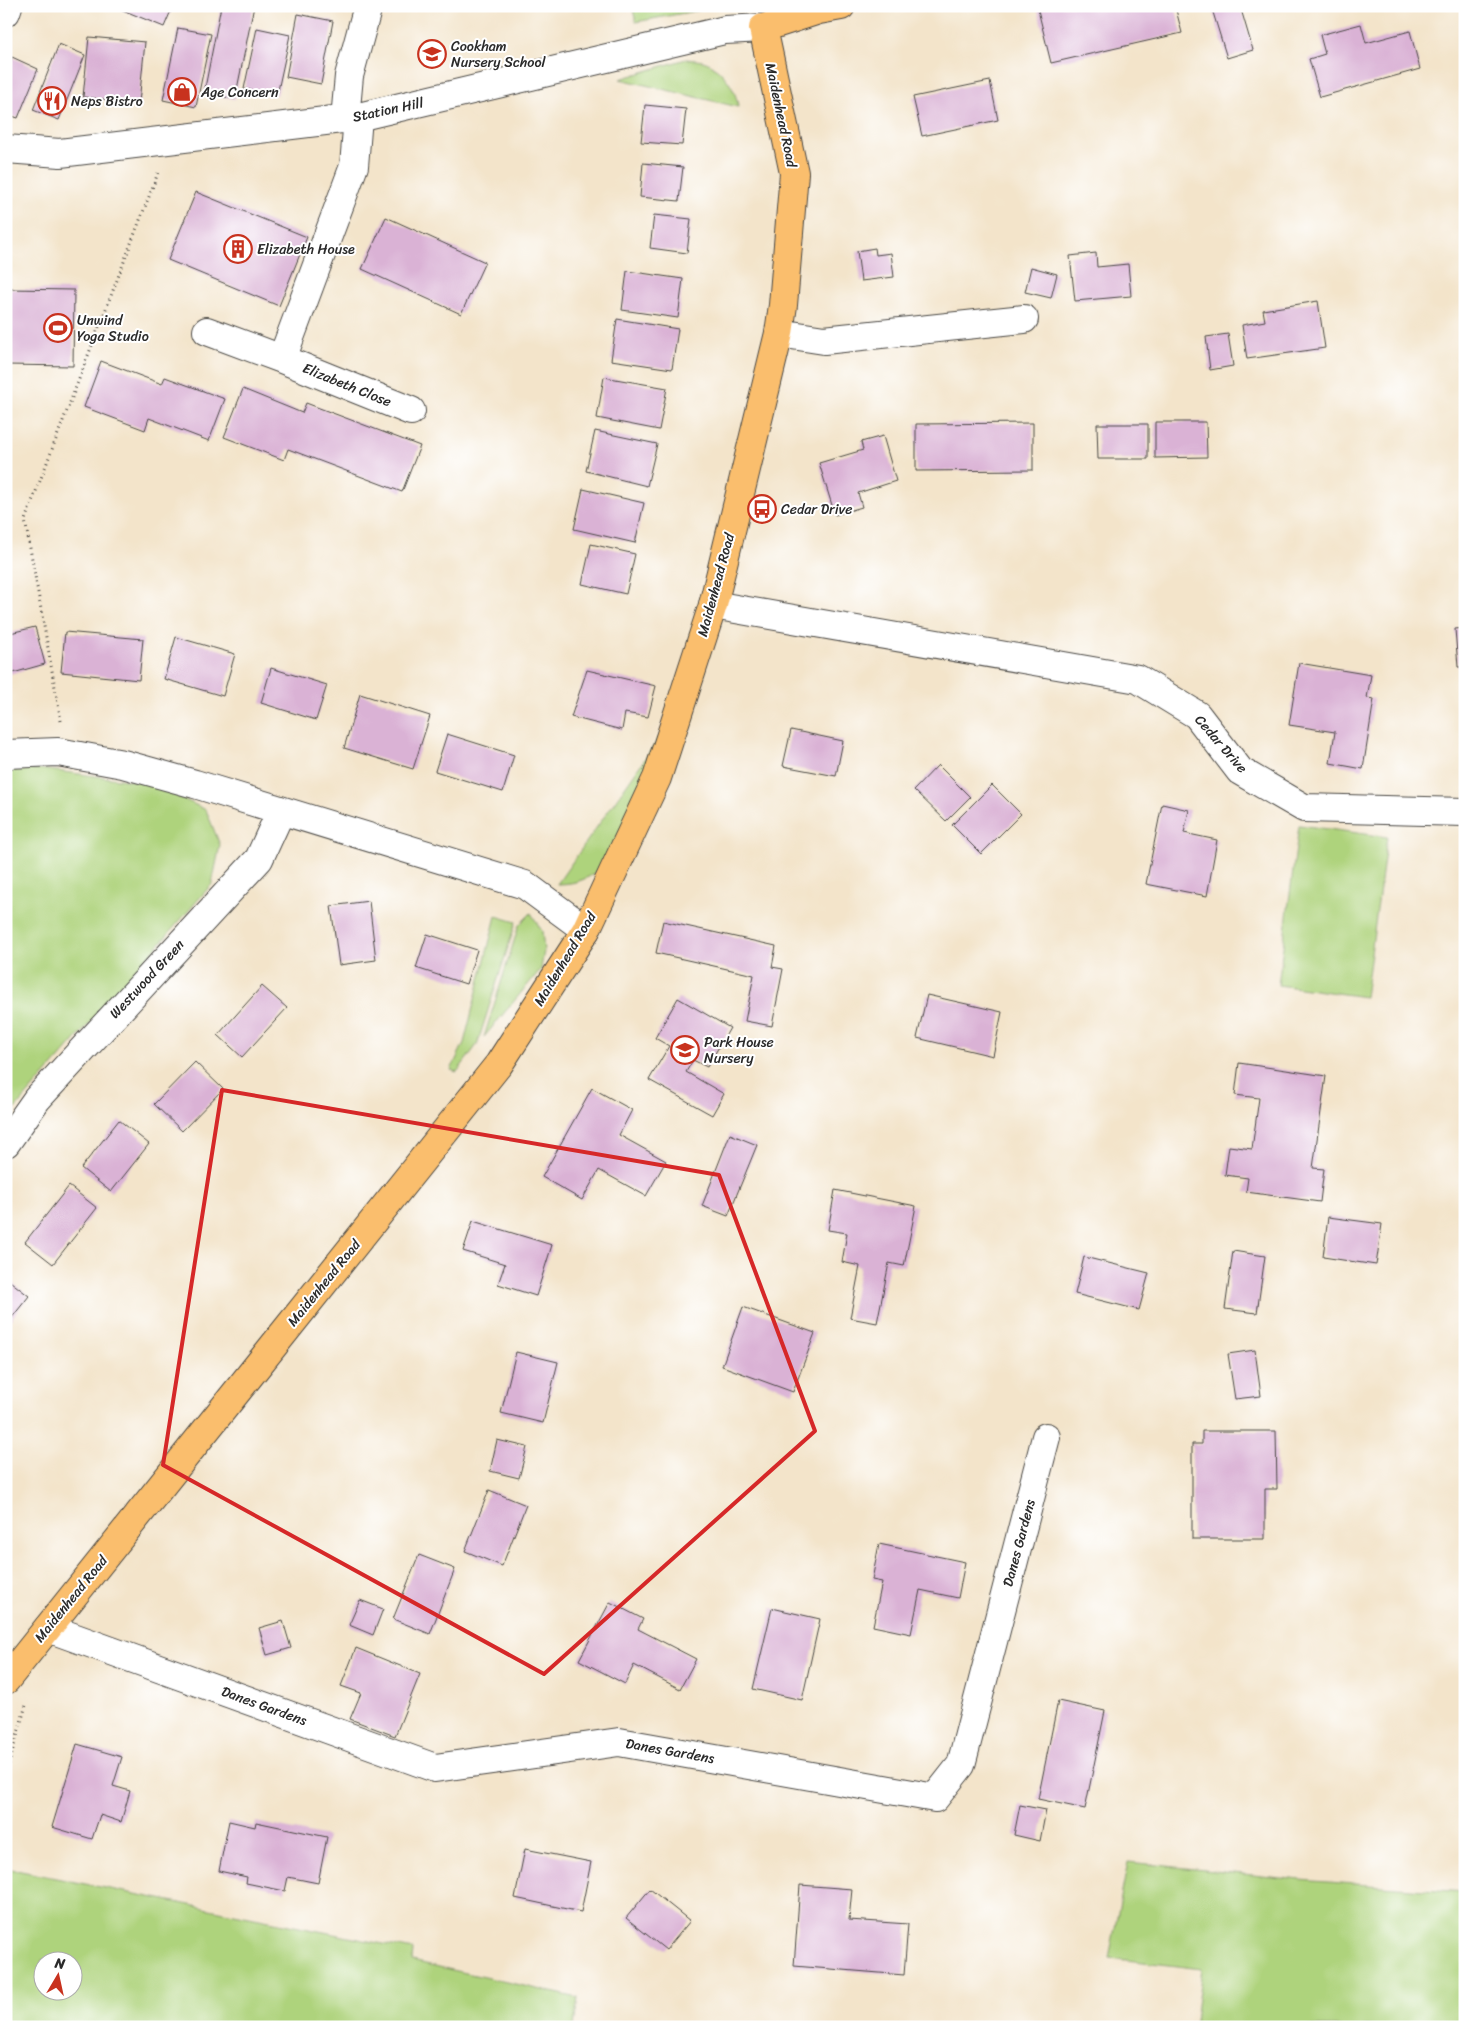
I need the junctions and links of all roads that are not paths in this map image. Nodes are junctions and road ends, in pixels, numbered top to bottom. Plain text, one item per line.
1 (8, 6) edge
2 (368, 6) edge
3 (826, 7) edge
4 (6, 12) edge
5 (763, 28) junction
6 (351, 118) junction
7 (6, 149) edge
8 (1024, 319) dead end
9 (207, 331) dead end
10 (779, 333) junction
11 (282, 359) junction
12 (411, 411) dead end
13 (713, 605) junction
14 (6, 754) edge
15 (281, 811) junction
16 (1465, 812) edge
17 (586, 930) junction
18 (6, 1143) edge
19 (1046, 1437) dead end
20 (48, 1628) junction
21 (6, 1680) edge

1 - 4 street
2 - 6 street
3 - 5 main road
5 - 6 street, Station Hill
5 - 10 main road, Maidenhead Road
6 - 7 street, Station Hill
6 - 11 street
8 - 10 street
9 - 11 street, Elizabeth Close
10 - 13 main road, Maidenhead Road
11 - 12 street, Elizabeth Close
13 - 16 street, Cedar Drive
13 - 17 main road, Maidenhead Road
14 - 15 street
15 - 17 street
15 - 18 street, Westwood Green
17 - 20 main road, Maidenhead Road
19 - 20 street, Danes Gardens
20 - 21 main road, Maidenhead Road

